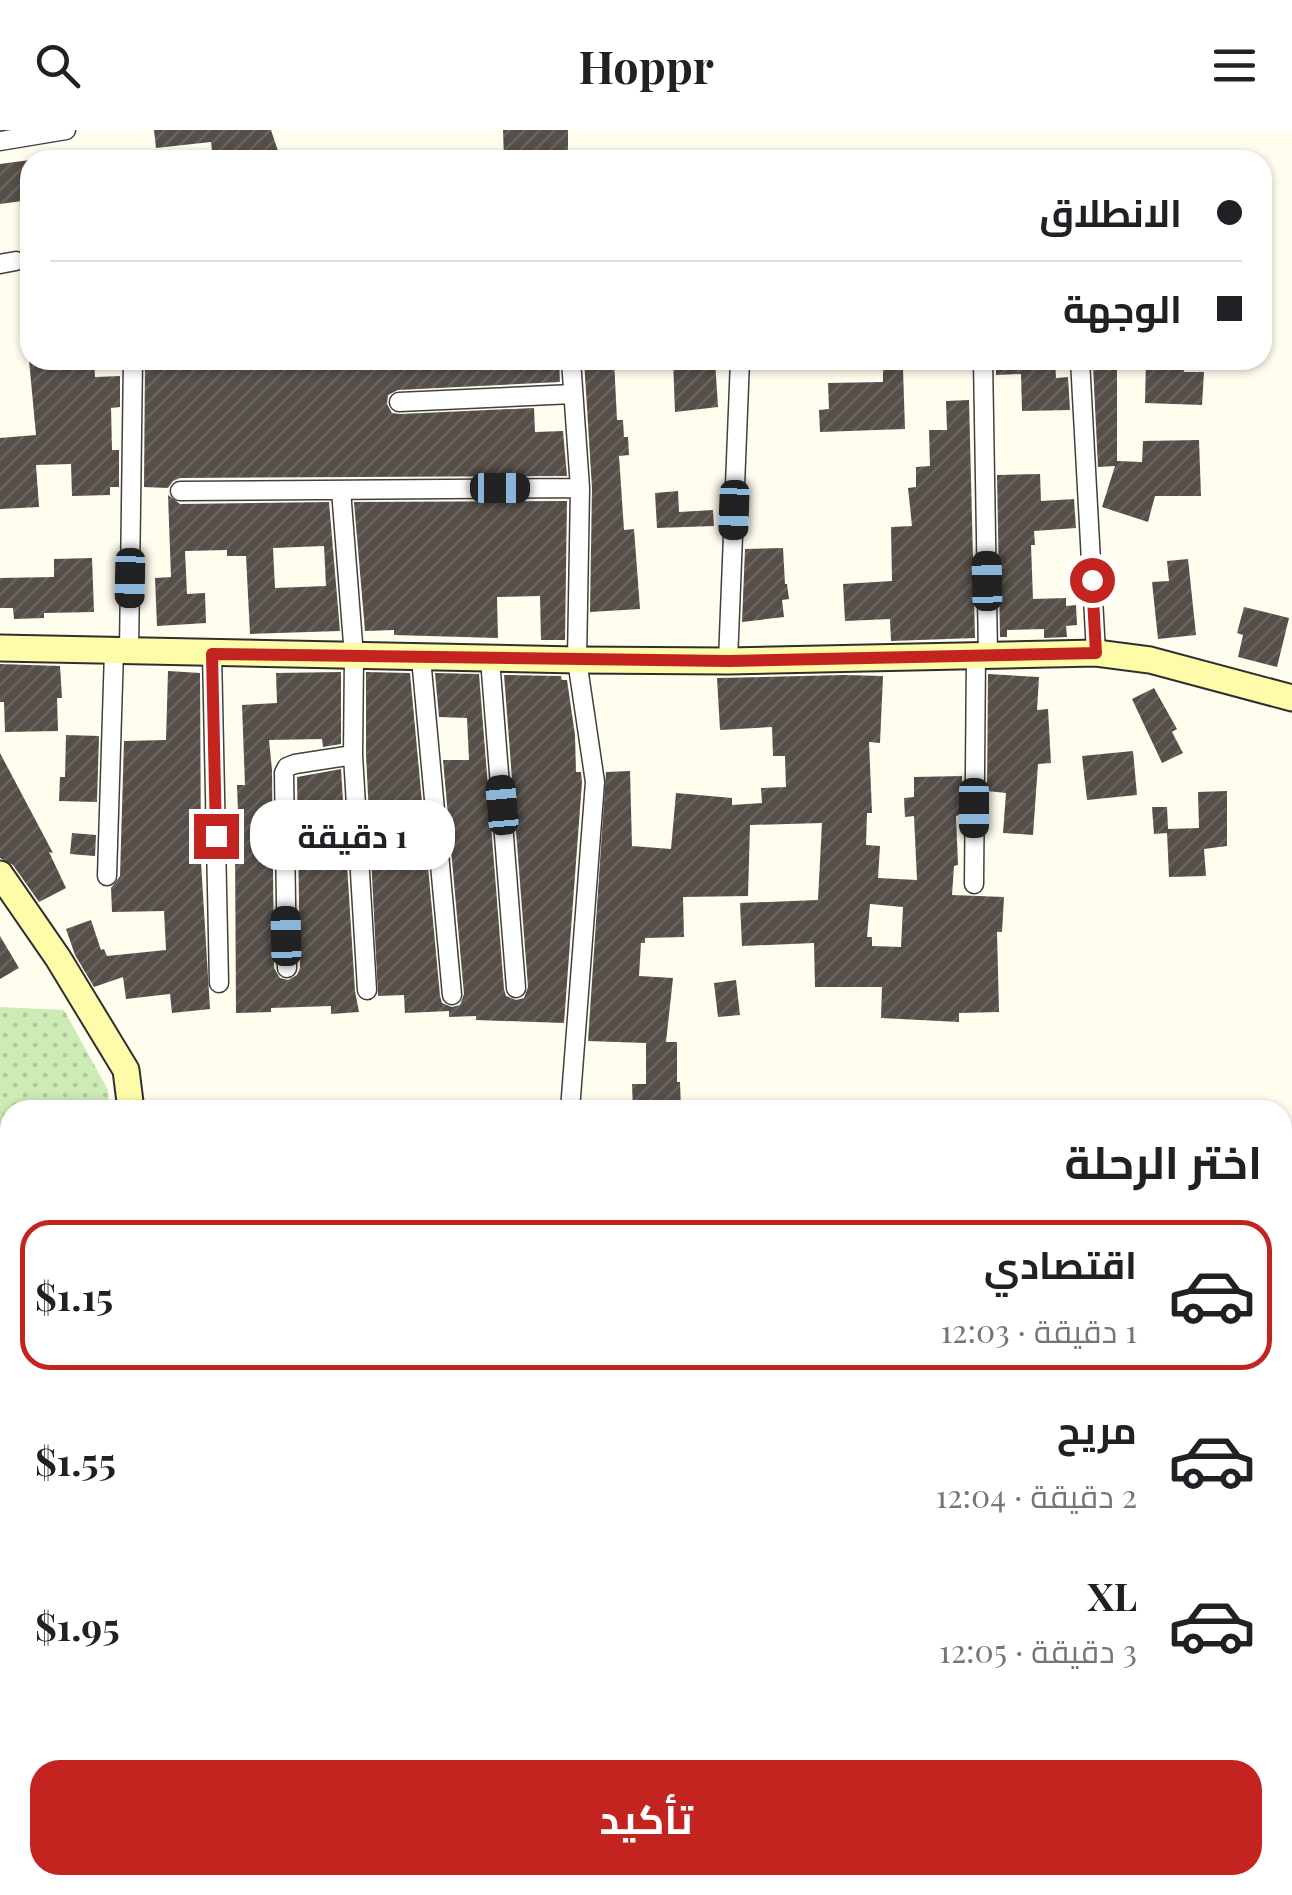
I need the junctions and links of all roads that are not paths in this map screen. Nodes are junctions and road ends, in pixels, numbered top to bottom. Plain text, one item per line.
1 (66, 130) edge
2 (0, 141) edge
3 (133, 370) edge
4 (572, 370) edge
5 (740, 370) edge
6 (983, 370) edge
7 (1081, 370) edge
8 (573, 394) junction
9 (399, 402) dead end
10 (580, 488) junction
11 (340, 490) junction
12 (180, 491) dead end
13 (0, 648) edge
14 (121, 651) junction
15 (1096, 653) junction
16 (212, 654) junction
17 (982, 655) junction
18 (354, 656) junction
19 (420, 658) junction
20 (490, 659) junction
21 (577, 660) junction
22 (728, 661) junction
23 (1292, 698) edge
24 (353, 755) junction
25 (0, 874) edge
26 (107, 876) dead end
27 (974, 884) dead end
28 (287, 968) dead end
29 (219, 983) dead end
30 (516, 988) dead end
31 (366, 990) dead end
32 (452, 995) dead end
33 (130, 1100) edge
34 (571, 1100) edge

1 - 2 street
3 - 14 street
4 - 8 street
5 - 22 street
6 - 17 street
7 - 15 street
8 - 9 street
8 - 10 street
10 - 11 street
10 - 21 street
11 - 12 street
11 - 18 street
13 - 14 street
14 - 16 street
14 - 26 street
15 - 17 street
15 - 23 street
16 - 18 street
16 - 29 street
17 - 22 street
17 - 27 street
18 - 19 street
18 - 24 street
19 - 20 street
19 - 32 street
20 - 21 street
20 - 30 street
21 - 22 street
21 - 34 street
24 - 28 street
24 - 31 street
25 - 33 street

